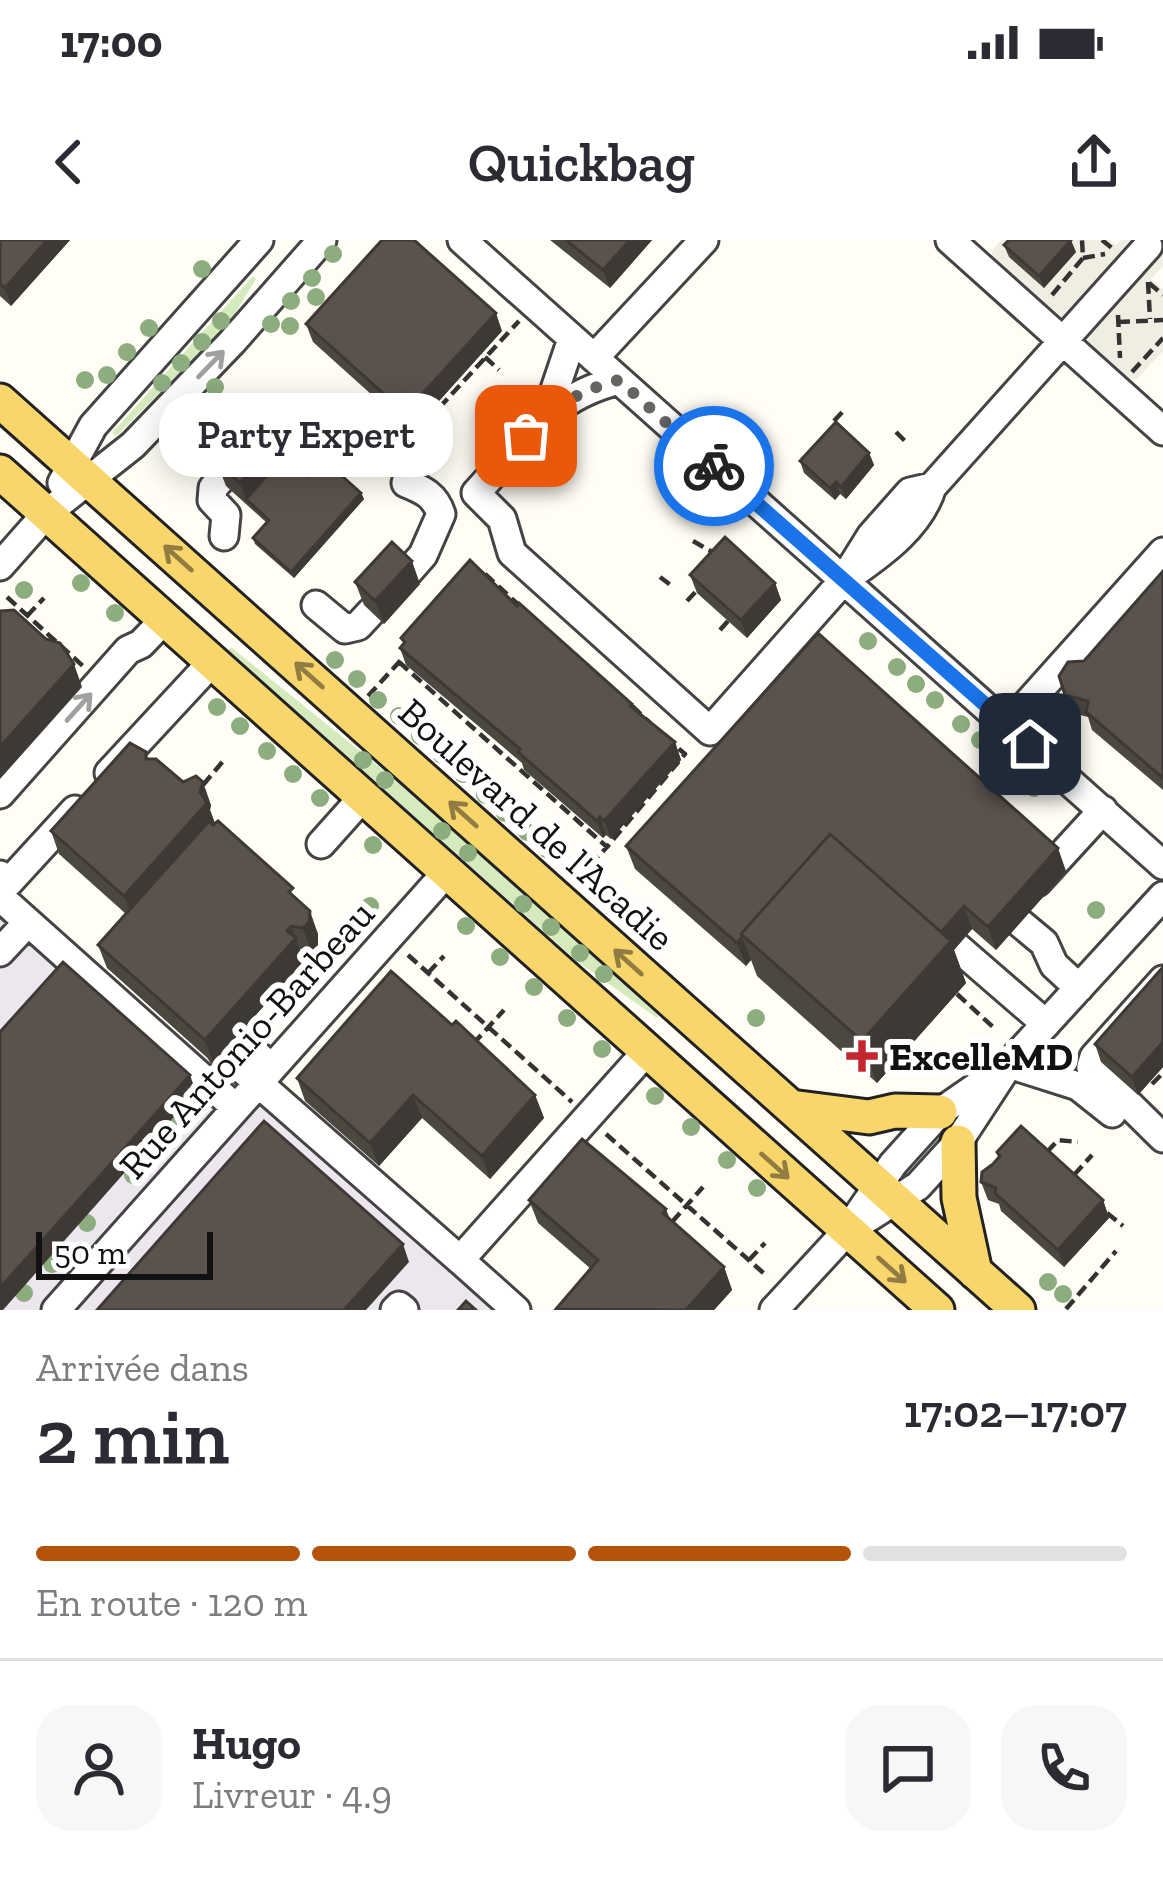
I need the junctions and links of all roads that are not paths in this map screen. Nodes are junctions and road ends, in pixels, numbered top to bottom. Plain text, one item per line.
1 (259, 240) edge
2 (322, 240) edge
3 (462, 240) edge
4 (704, 240) edge
5 (950, 240) edge
6 (1144, 256) edge
7 (572, 338) junction
8 (1063, 341) junction
9 (594, 358) junction
10 (619, 380) junction
11 (0, 401) edge
12 (548, 413) junction
13 (1163, 430) edge
14 (326, 443) dead end
15 (0, 472) edge
16 (81, 472) junction
17 (406, 483) dead end
18 (47, 513) junction
19 (233, 528) dead end
20 (1163, 552) edge
21 (0, 566) edge
22 (408, 572) edge
23 (843, 581) junction
24 (316, 605) dead end
25 (371, 612) edge
26 (165, 619) junction
27 (212, 662) junction
28 (1009, 724) junction
29 (0, 794) edge
30 (363, 797) junction
31 (1103, 810) junction
32 (321, 844) dead end
33 (1163, 865) edge
34 (446, 873) junction
35 (2, 887) edge
36 (1163, 896) edge
37 (1008, 913) junction
38 (977, 914) edge
39 (28, 922) junction
40 (957, 947) dead end
41 (0, 952) edge
42 (1163, 980) edge
43 (1079, 988) junction
44 (1046, 1024) junction
45 (230, 1045) dead end
46 (647, 1051) junction
47 (1009, 1064) junction
48 (265, 1076) junction
49 (1153, 1099) edge
50 (791, 1107) junction
51 (236, 1108) junction
52 (940, 1112) junction
53 (1163, 1138) edge
54 (958, 1142) junction
55 (1163, 1155) edge
56 (887, 1194) junction
57 (848, 1231) junction
58 (460, 1260) junction
59 (975, 1272) junction
60 (56, 1310) edge
61 (517, 1310) edge
62 (774, 1310) edge
63 (937, 1310) edge
64 (1018, 1310) edge

1 - 16 street
16 -> 2 street
3 - 7 street
4 - 9 street
5 - 8 street
6 - 8 street
7 - 9 street
7 - 12 street
8 - 13 street
8 - 23 street
9 - 10 street
10 - 12 street
10 - 23 street
11 - 16 main road, Boulevard de l'Acadie
12 - 23 street
14 - 19 street
15 - 18 main road
16 - 18 street
50 -> 16 main road, Boulevard de l'Acadie
17 - 22 street
18 - 21 street
18 - 26 main road
20 - 28 street
23 - 28 street
24 - 25 street
26 - 27 main road
29 -> 26 street
27 - 30 main road
27 - 35 street
28 - 31 street
30 - 32 street
30 - 34 main road
31 - 33 street
31 - 37 street
34 - 46 main road
34 - 48 street, Rue Antonio-Barbeau
35 - 39 street
36 - 43 street
37 - 38 street
37 - 43 street
39 - 41 street
39 - 51 street
40 - 44 street
42 - 49 street
43 - 44 street
44 - 47 street
45 - 48 street
46 -> 57 main road
46 - 58 street
47 - 52 street
47 - 54 street
47 - 55 street
48 - 51 street, Rue Antonio-Barbeau
48 - 58 street
49 - 53 street
50 - 52 main road
50 - 56 main road, Boulevard de l'Acadie
51 - 60 street, Rue Antonio-Barbeau
52 - 56 street
54 - 56 street
54 - 59 main road
56 - 57 street
56 - 59 main road, Boulevard de l'Acadie
57 - 62 street
57 -> 63 main road
58 - 61 street
59 - 64 main road, Boulevard de l'Acadie

